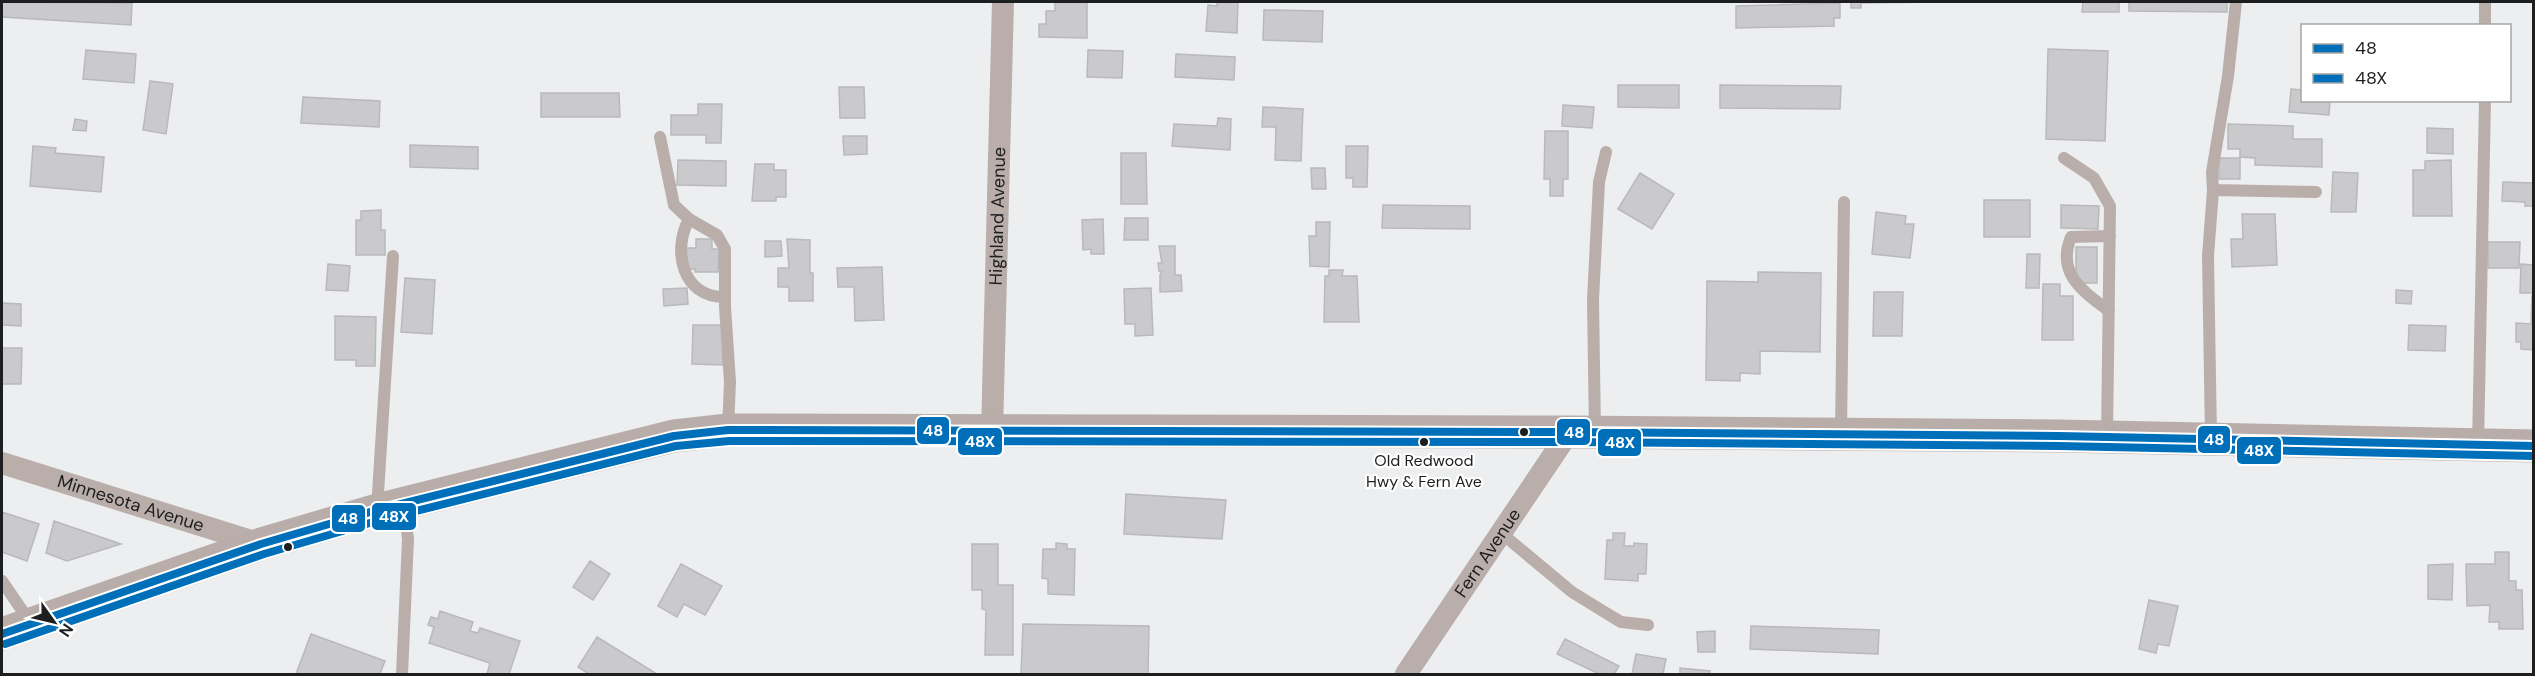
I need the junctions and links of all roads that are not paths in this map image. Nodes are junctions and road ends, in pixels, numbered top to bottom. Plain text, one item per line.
1 (1004, 2) edge
2 (2236, 2) edge
3 (2485, 2) edge
4 (2486, 24) edge
5 (2485, 102) edge
6 (660, 137) dead end
7 (1606, 152) dead end
8 (2064, 158) dead end
9 (2213, 190) junction
10 (2316, 192) dead end
11 (1844, 202) dead end
12 (689, 219) junction
13 (2110, 236) junction
14 (393, 256) dead end
15 (725, 297) junction
16 (2109, 311) junction
17 (728, 430) junction
18 (992, 432) junction
19 (1582, 432) junction
20 (1841, 436) junction
21 (2107, 437) junction
22 (2211, 440) junction
23 (2478, 445) junction
24 (2534, 446) edge
25 (2, 463) edge
26 (391, 507) junction
27 (1501, 533) junction
28 (261, 544) junction
29 (2, 581) edge
30 (1648, 625) dead end
31 (16, 628) edge
32 (402, 675) edge
33 (1406, 675) edge

1 - 18 street, Highland Avenue
2 - 9 lane
3 - 4 lane
5 - 23 lane
6 - 12 lane
7 - 19 lane
8 - 13 lane
9 - 10 lane
9 - 22 lane
11 - 20 lane
12 - 15 lane
12 - 15 lane
13 - 16 lane
13 - 16 lane
14 - 26 lane
15 - 17 lane
16 - 21 lane
17 - 18 main road
17 - 26 main road
18 - 19 main road
19 - 20 main road
19 - 27 street, Fern Avenue
20 - 21 main road
21 - 22 main road
22 - 23 main road
23 - 24 main road
25 - 28 street, Minnesota Avenue
26 - 28 main road
26 - 32 lane
27 - 30 lane
27 - 33 street, Fern Avenue
28 - 31 main road
29 - 31 lane

